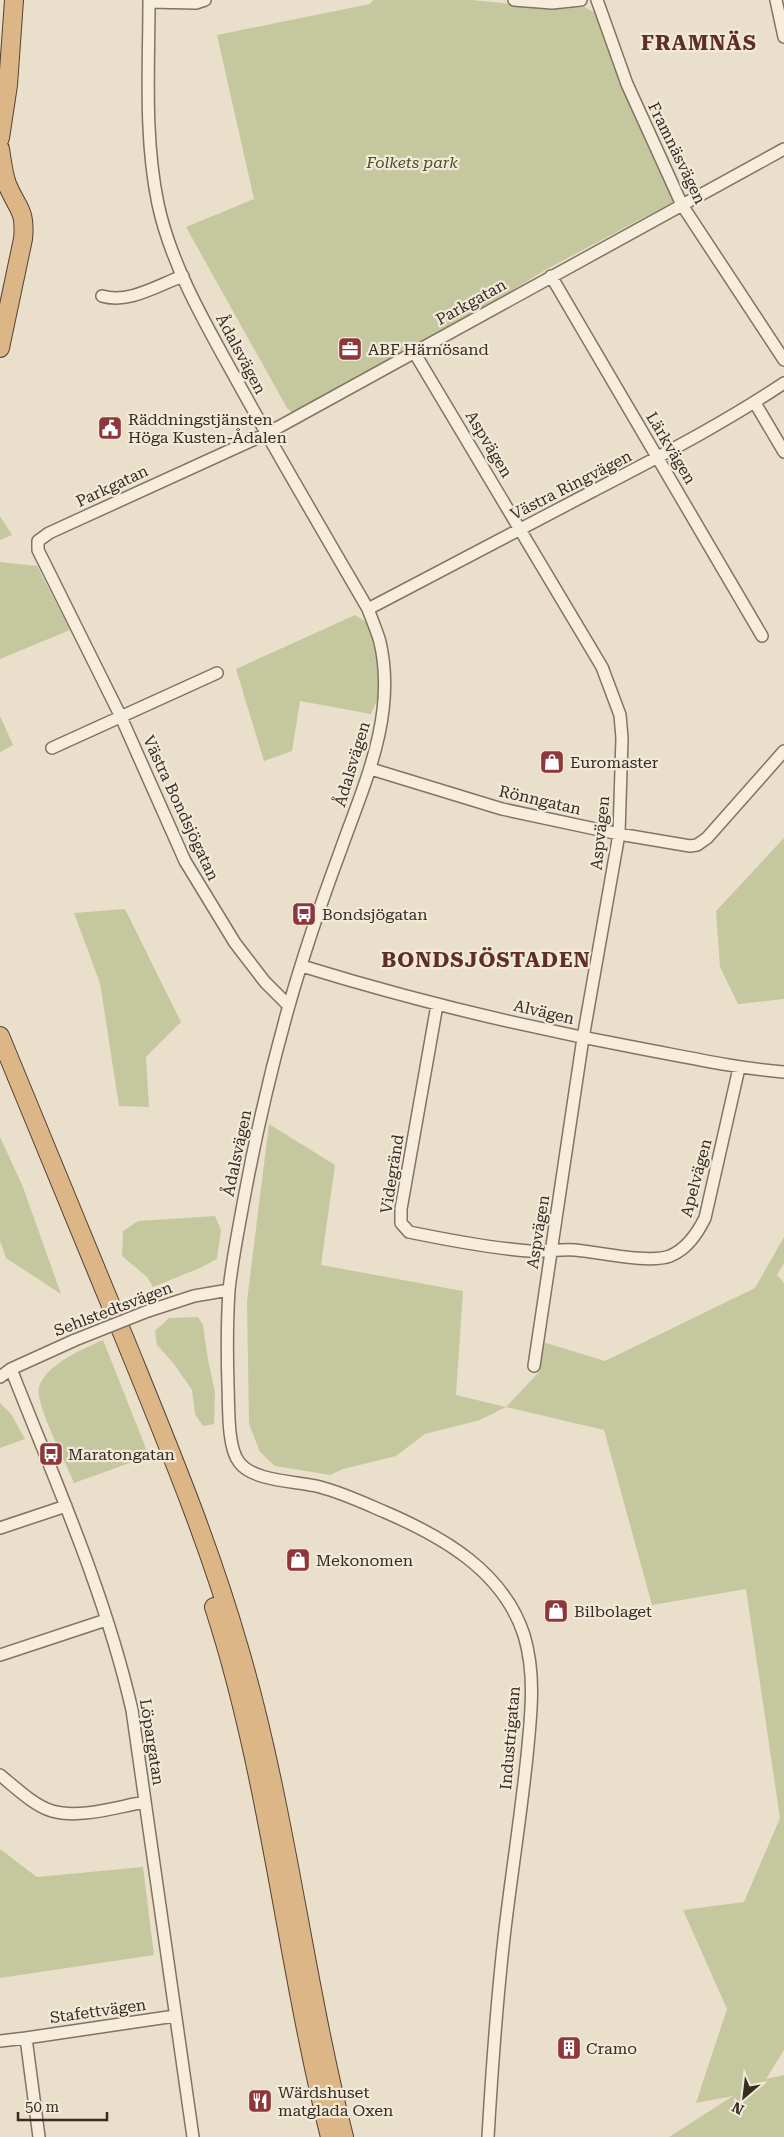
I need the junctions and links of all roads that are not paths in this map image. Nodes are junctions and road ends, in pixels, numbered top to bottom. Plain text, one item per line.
1 (14, 0) edge
2 (204, 0) edge
3 (514, 0) edge
4 (581, 0) edge
5 (597, 0) edge
6 (776, 0) edge
7 (149, 1) edge
8 (784, 36) edge
9 (8, 86) junction
10 (0, 106) edge
11 (0, 138) edge
12 (0, 149) edge
13 (784, 149) edge
14 (682, 205) junction
15 (183, 276) junction
16 (551, 276) junction
17 (102, 296) dead end
18 (0, 348) edge
19 (414, 352) junction
20 (784, 360) edge
21 (784, 383) edge
22 (755, 403) junction
23 (266, 434) junction
24 (784, 452) edge
25 (658, 458) junction
26 (520, 529) junction
27 (38, 544) joint
28 (368, 609) junction
29 (762, 636) dead end
30 (217, 674) dead end
31 (121, 717) junction
32 (52, 748) dead end
33 (784, 751) edge
34 (371, 769) junction
35 (619, 834) junction
36 (302, 966) junction
37 (437, 1005) junction
38 (289, 1006) junction
39 (0, 1036) edge
40 (583, 1038) junction
41 (0, 1067) edge
42 (739, 1068) junction
43 (784, 1072) edge
44 (552, 1251) junction
45 (230, 1290) junction
46 (534, 1366) dead end
47 (6, 1370) edge
48 (0, 1376) edge
49 (257, 1475) joint
50 (66, 1506) junction
51 (0, 1528) edge
52 (106, 1620) junction
53 (0, 1655) edge
54 (0, 1775) edge
55 (145, 1802) junction
56 (175, 2016) junction
57 (26, 2038) junction
58 (0, 2041) edge
59 (39, 2137) edge
60 (193, 2137) edge
61 (330, 2137) edge
62 (344, 2137) edge
63 (488, 2137) edge

1 - 9 highway
2 - 7 street
3 - 4 street
5 - 14 street, Framnäsvägen
6 - 8 street
7 - 15 street, Ådalsvägen
9 - 10 highway
9 - 11 highway
12 - 18 highway
13 - 14 street, Parkgatan
14 - 16 street, Parkgatan
14 - 20 street, Framnäsvägen
15 - 17 street
15 - 23 street, Ådalsvägen
16 - 19 street, Parkgatan
16 - 25 street, Lärkvägen
19 - 23 street, Parkgatan
19 - 26 street, Aspvägen
21 - 22 street, Västra Ringvägen
22 - 24 street
22 - 25 street, Västra Ringvägen
23 - 27 street, Parkgatan
23 - 28 street, Ådalsvägen
25 - 26 street, Västra Ringvägen
25 - 29 street, Lärkvägen
26 - 28 street, Västra Ringvägen
26 - 35 street, Aspvägen
27 - 31 street, Västra Bondsjögatan
28 - 34 street, Ådalsvägen
30 - 31 street
31 - 32 street
31 - 38 street, Västra Bondsjögatan
33 - 35 street, Rönngatan
34 - 35 street, Rönngatan
34 - 36 street, Ådalsvägen
35 - 40 street, Aspvägen
36 - 37 street, Alvägen
36 - 38 street, Ådalsvägen
37 - 40 street, Alvägen
37 - 44 street, Videgränd
38 - 45 street, Ådalsvägen
39 - 62 highway
40 - 42 street, Alvägen
40 - 44 street, Aspvägen
41 - 61 highway
42 - 43 street, Alvägen
42 - 44 street, Apelvägen
44 - 46 street, Aspvägen
45 - 47 street, Sehlstedtsvägen, bridge
45 - 49 street, Ådalsvägen
47 - 48 street, Sehlstedtsvägen
47 - 50 street, Löpargatan
49 - 63 street, Industrigatan
50 - 51 street
50 - 52 street, Löpargatan
52 - 53 street
52 - 55 street, Löpargatan
54 - 55 street
55 - 56 street, Löpargatan
56 - 57 street, Stafettvägen
56 - 60 street, Löpargatan
57 - 58 street, Stafettvägen
57 - 59 street

